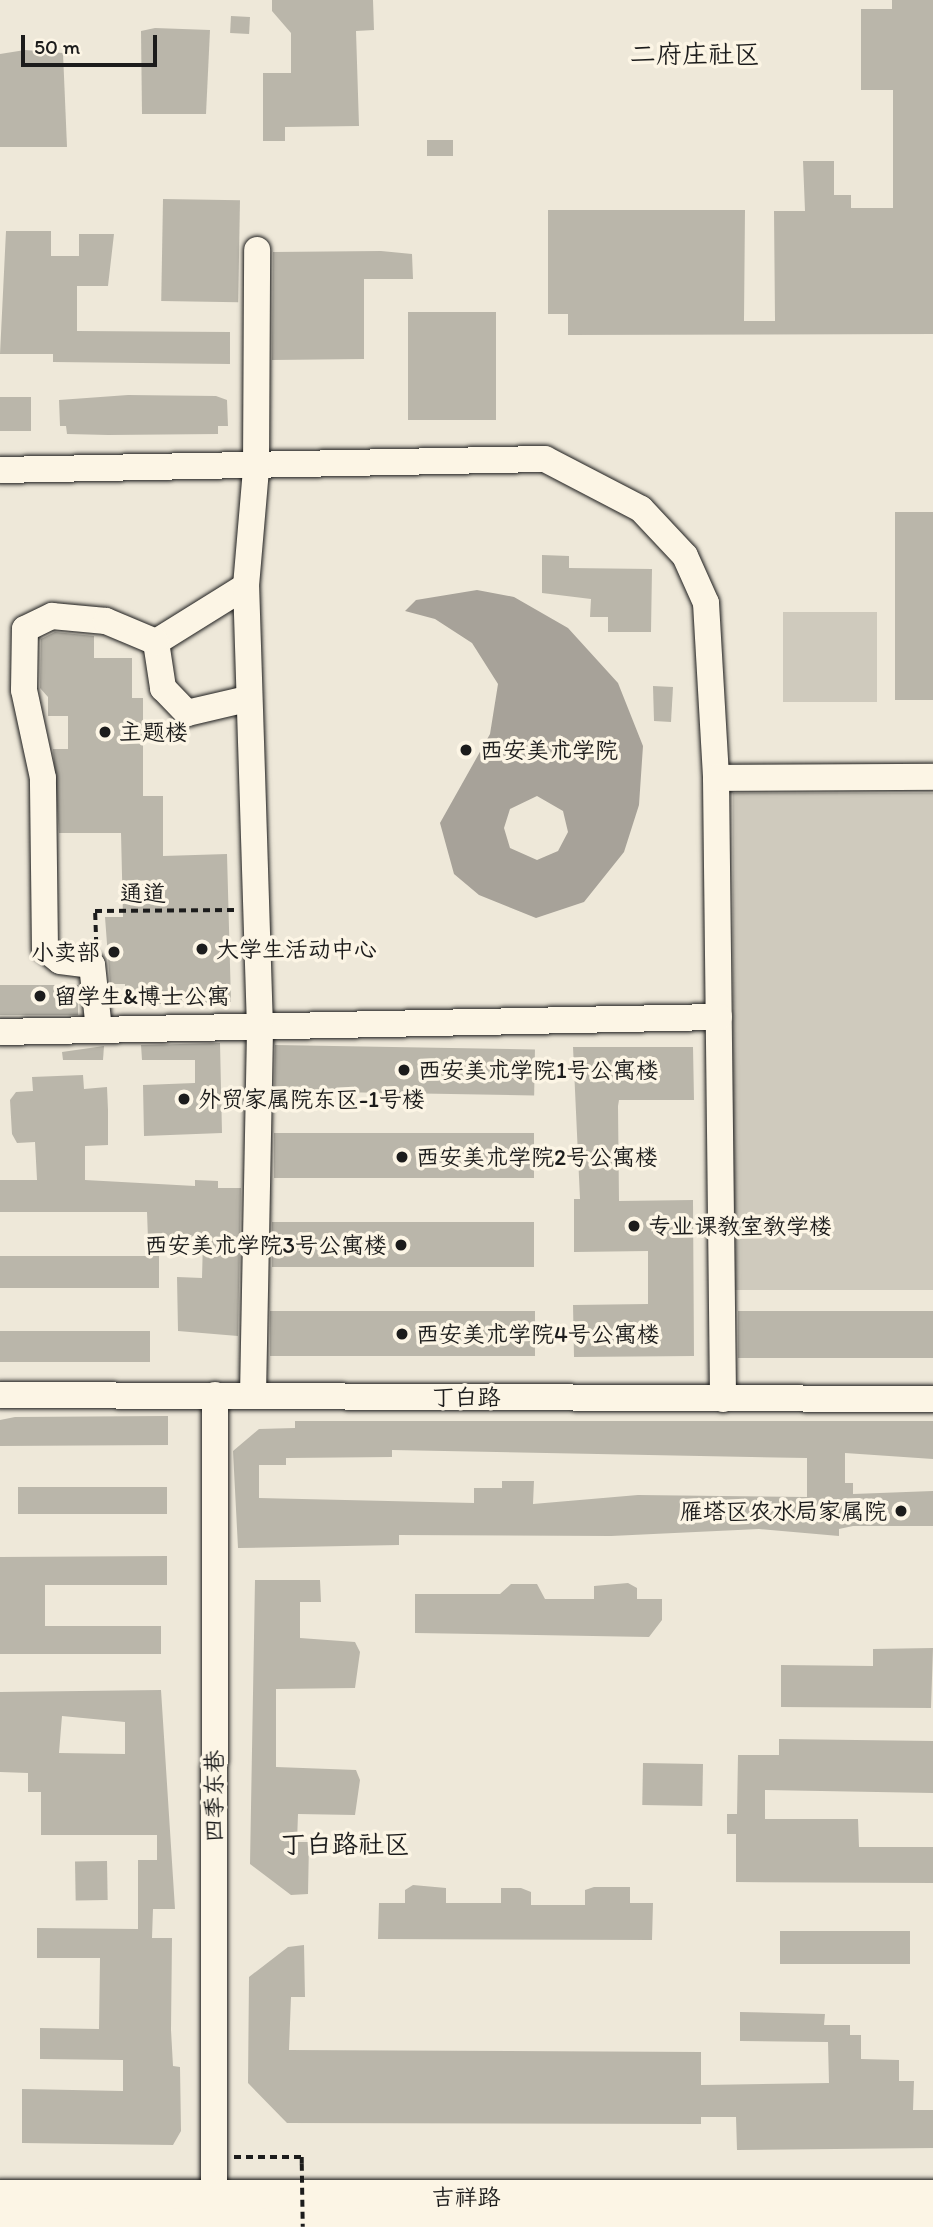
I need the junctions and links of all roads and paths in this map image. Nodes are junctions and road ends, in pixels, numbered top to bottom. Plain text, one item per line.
1 (257, 250) dead end
2 (256, 469) junction
3 (0, 470) edge
4 (246, 586) junction
5 (156, 642) junction
6 (247, 699) junction
7 (933, 777) edge
8 (716, 778) junction
9 (255, 910) junction
10 (97, 974) junction
11 (719, 1017) junction
12 (260, 1028) junction
13 (99, 1030) junction
14 (0, 1032) edge
15 (0, 1395) edge
16 (215, 1395) junction
17 (253, 1395) junction
18 (723, 1399) junction
19 (933, 1399) edge
20 (233, 2157) dead end
21 (0, 2196) edge
22 (933, 2196) edge
23 (214, 2197) junction
24 (933, 2224) edge
25 (0, 2225) edge
26 (90, 2226) edge
27 (549, 2226) edge
28 (303, 2227) edge

1 - 2 street
2 - 3 street
2 - 4 street
2 - 8 street
4 - 5 street
4 - 6 street
5 - 6 street
5 - 10 street
6 - 9 street
7 - 8 street
8 - 11 street
9 - 10 path, 通道
9 - 12 street
10 - 13 street
11 - 12 street
11 - 18 street
12 - 13 street
12 - 17 street
13 - 14 street
15 - 16 street, 丁白路
16 - 17 street, 丁白路
16 - 23 street, 四季东巷
17 - 18 street, 丁白路
18 - 19 street, 丁白路
20 - 28 path, bridge
21 - 23 main road, 吉祥路
22 - 23 main road, 吉祥路
24 - 27 main road, 吉祥路
25 - 26 main road, 吉祥路
26 - 27 main road, 吉祥路

